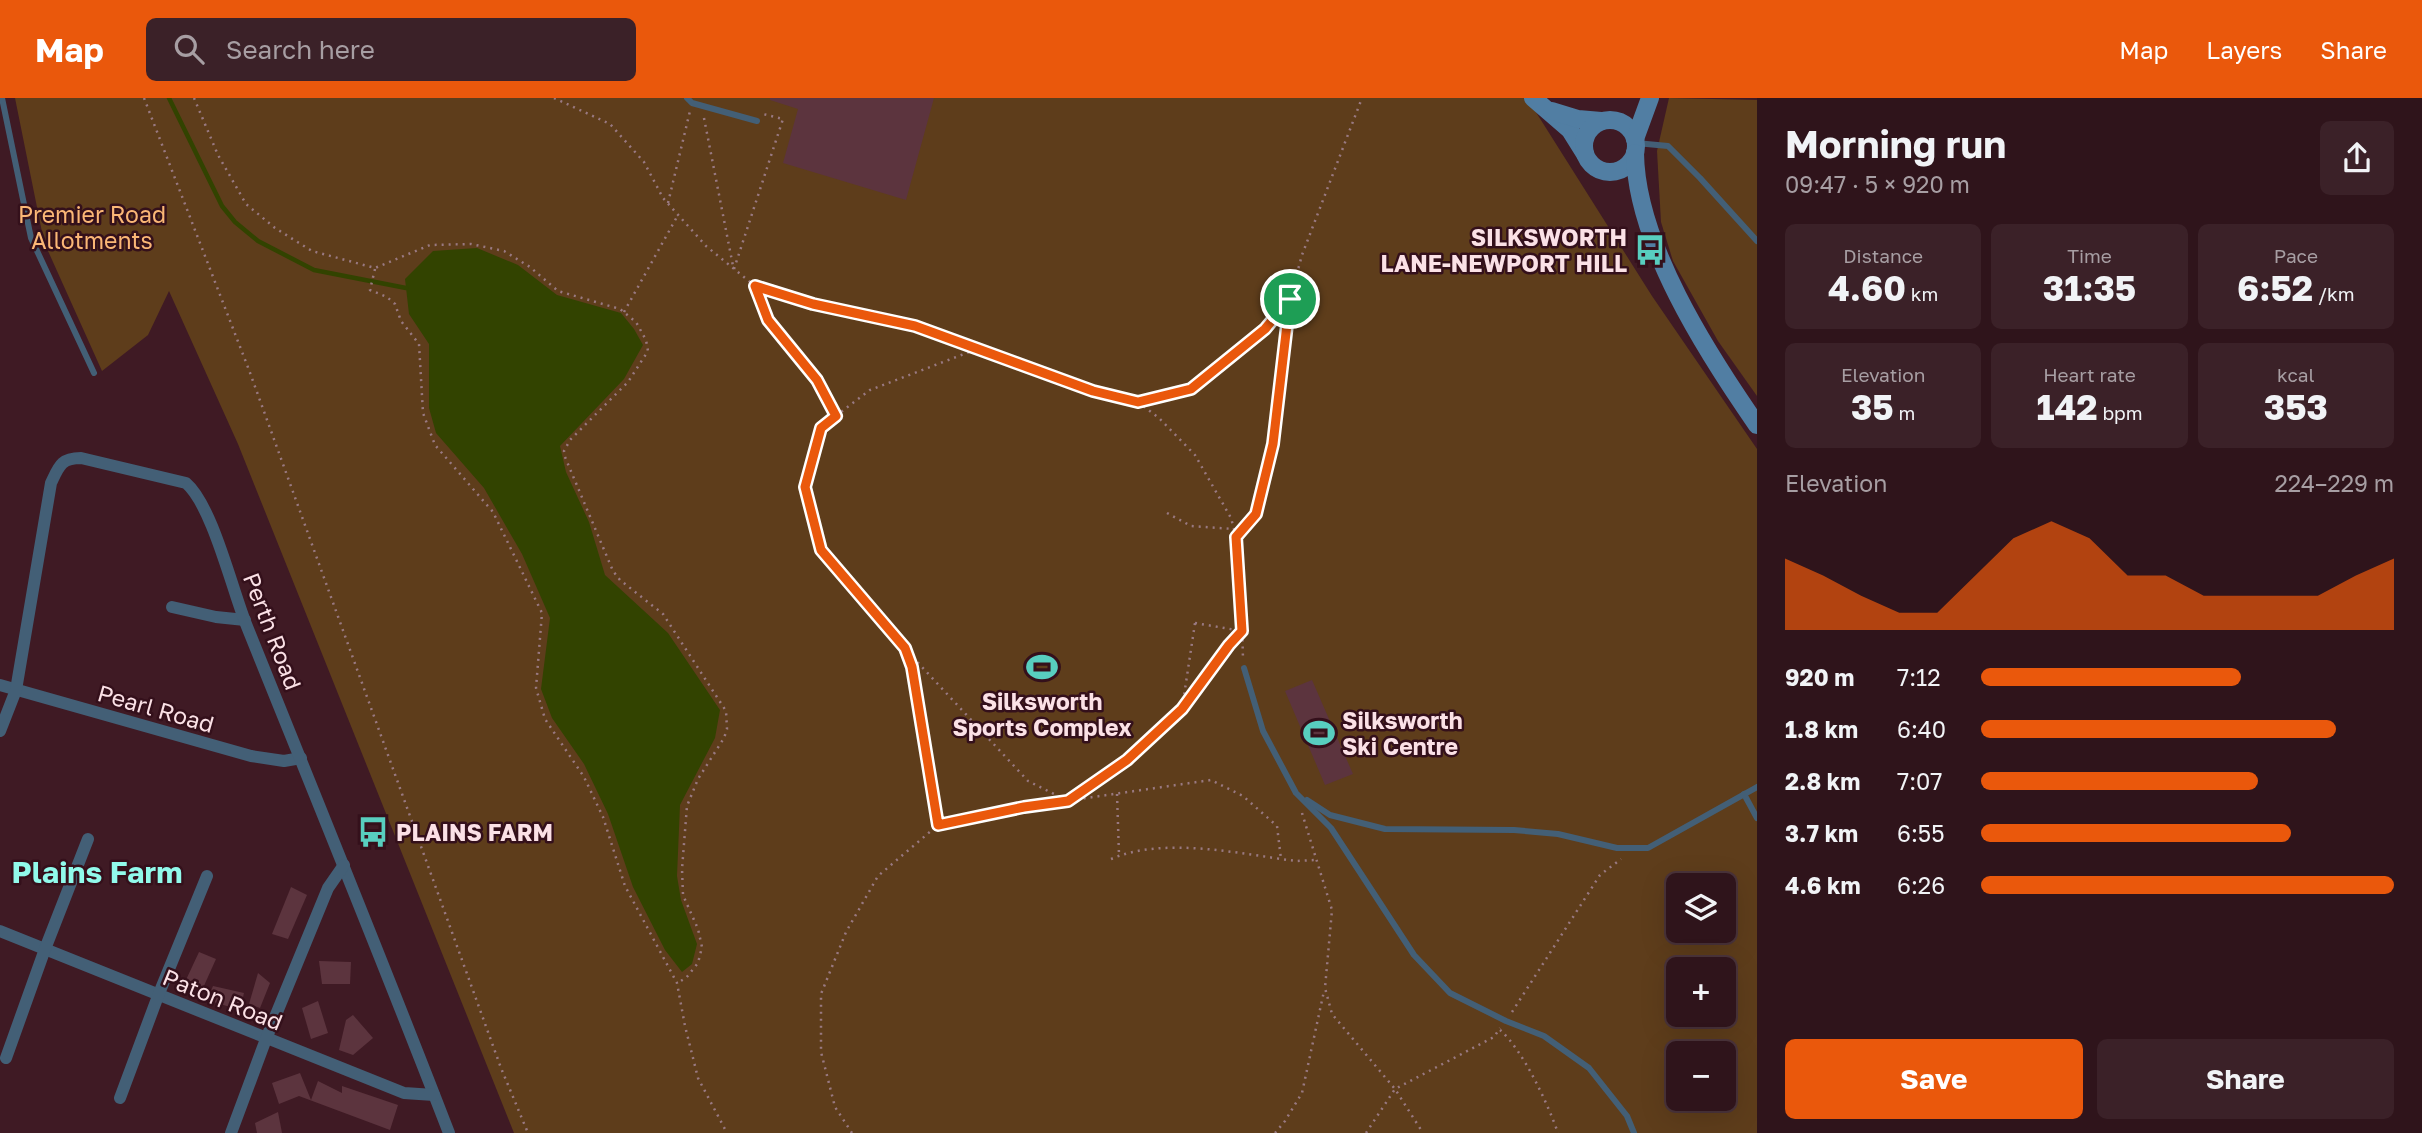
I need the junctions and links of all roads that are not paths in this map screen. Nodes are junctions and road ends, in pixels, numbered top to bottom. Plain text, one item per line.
1 (2, 98) edge
2 (1533, 98) edge
3 (1648, 98) edge
4 (690, 101) edge
5 (1549, 110) junction
6 (757, 121) road end
7 (1607, 121) junction
8 (1635, 145) junction
9 (1585, 154) junction
10 (1611, 172) junction
11 (1643, 211) junction
12 (1757, 241) edge
13 (94, 373) dead end
14 (1757, 425) edge
15 (172, 607) dead end
16 (244, 620) junction
17 (1244, 668) road end
18 (0, 685) edge
19 (16, 690) junction
20 (0, 731) edge
21 (301, 758) junction
22 (1757, 787) edge
23 (1296, 793) junction
24 (1744, 794) junction
25 (1757, 818) edge
26 (88, 839) dead end
27 (344, 865) junction
28 (207, 876) dead end
29 (0, 931) edge
30 (45, 949) junction
31 (158, 996) junction
32 (266, 1039) junction
33 (6, 1058) dead end
34 (434, 1095) junction
35 (120, 1098) dead end
36 (231, 1133) edge
37 (449, 1133) edge
38 (1634, 1133) edge

1 - 13 lane
2 - 5 street
3 - 7 street
3 - 8 street
4 - 6 lane
5 - 7 street
5 - 9 street
7 - 8 street
7 - 9 street
8 - 10 street
8 - 11 street
8 - 12 lane
9 - 10 street
10 - 11 street
11 - 14 street
15 - 16 street
16 - 19 street, Perth Road
16 - 21 street, Perth Road
17 - 23 lane
18 - 19 street, Pearl Road
19 - 20 street
19 - 21 street, Pearl Road
21 - 27 street, Perth Road
22 - 24 lane
23 - 24 lane
23 - 38 lane
24 - 25 lane
26 - 30 street
27 - 32 street
27 - 34 street, Perth Road
28 - 31 street
29 - 30 street, Paton Road
30 - 31 street, Paton Road
30 - 33 street
31 - 32 street, Paton Road
31 - 35 street
32 - 34 street, Paton Road
32 - 36 street
34 - 37 street, Perth Road

